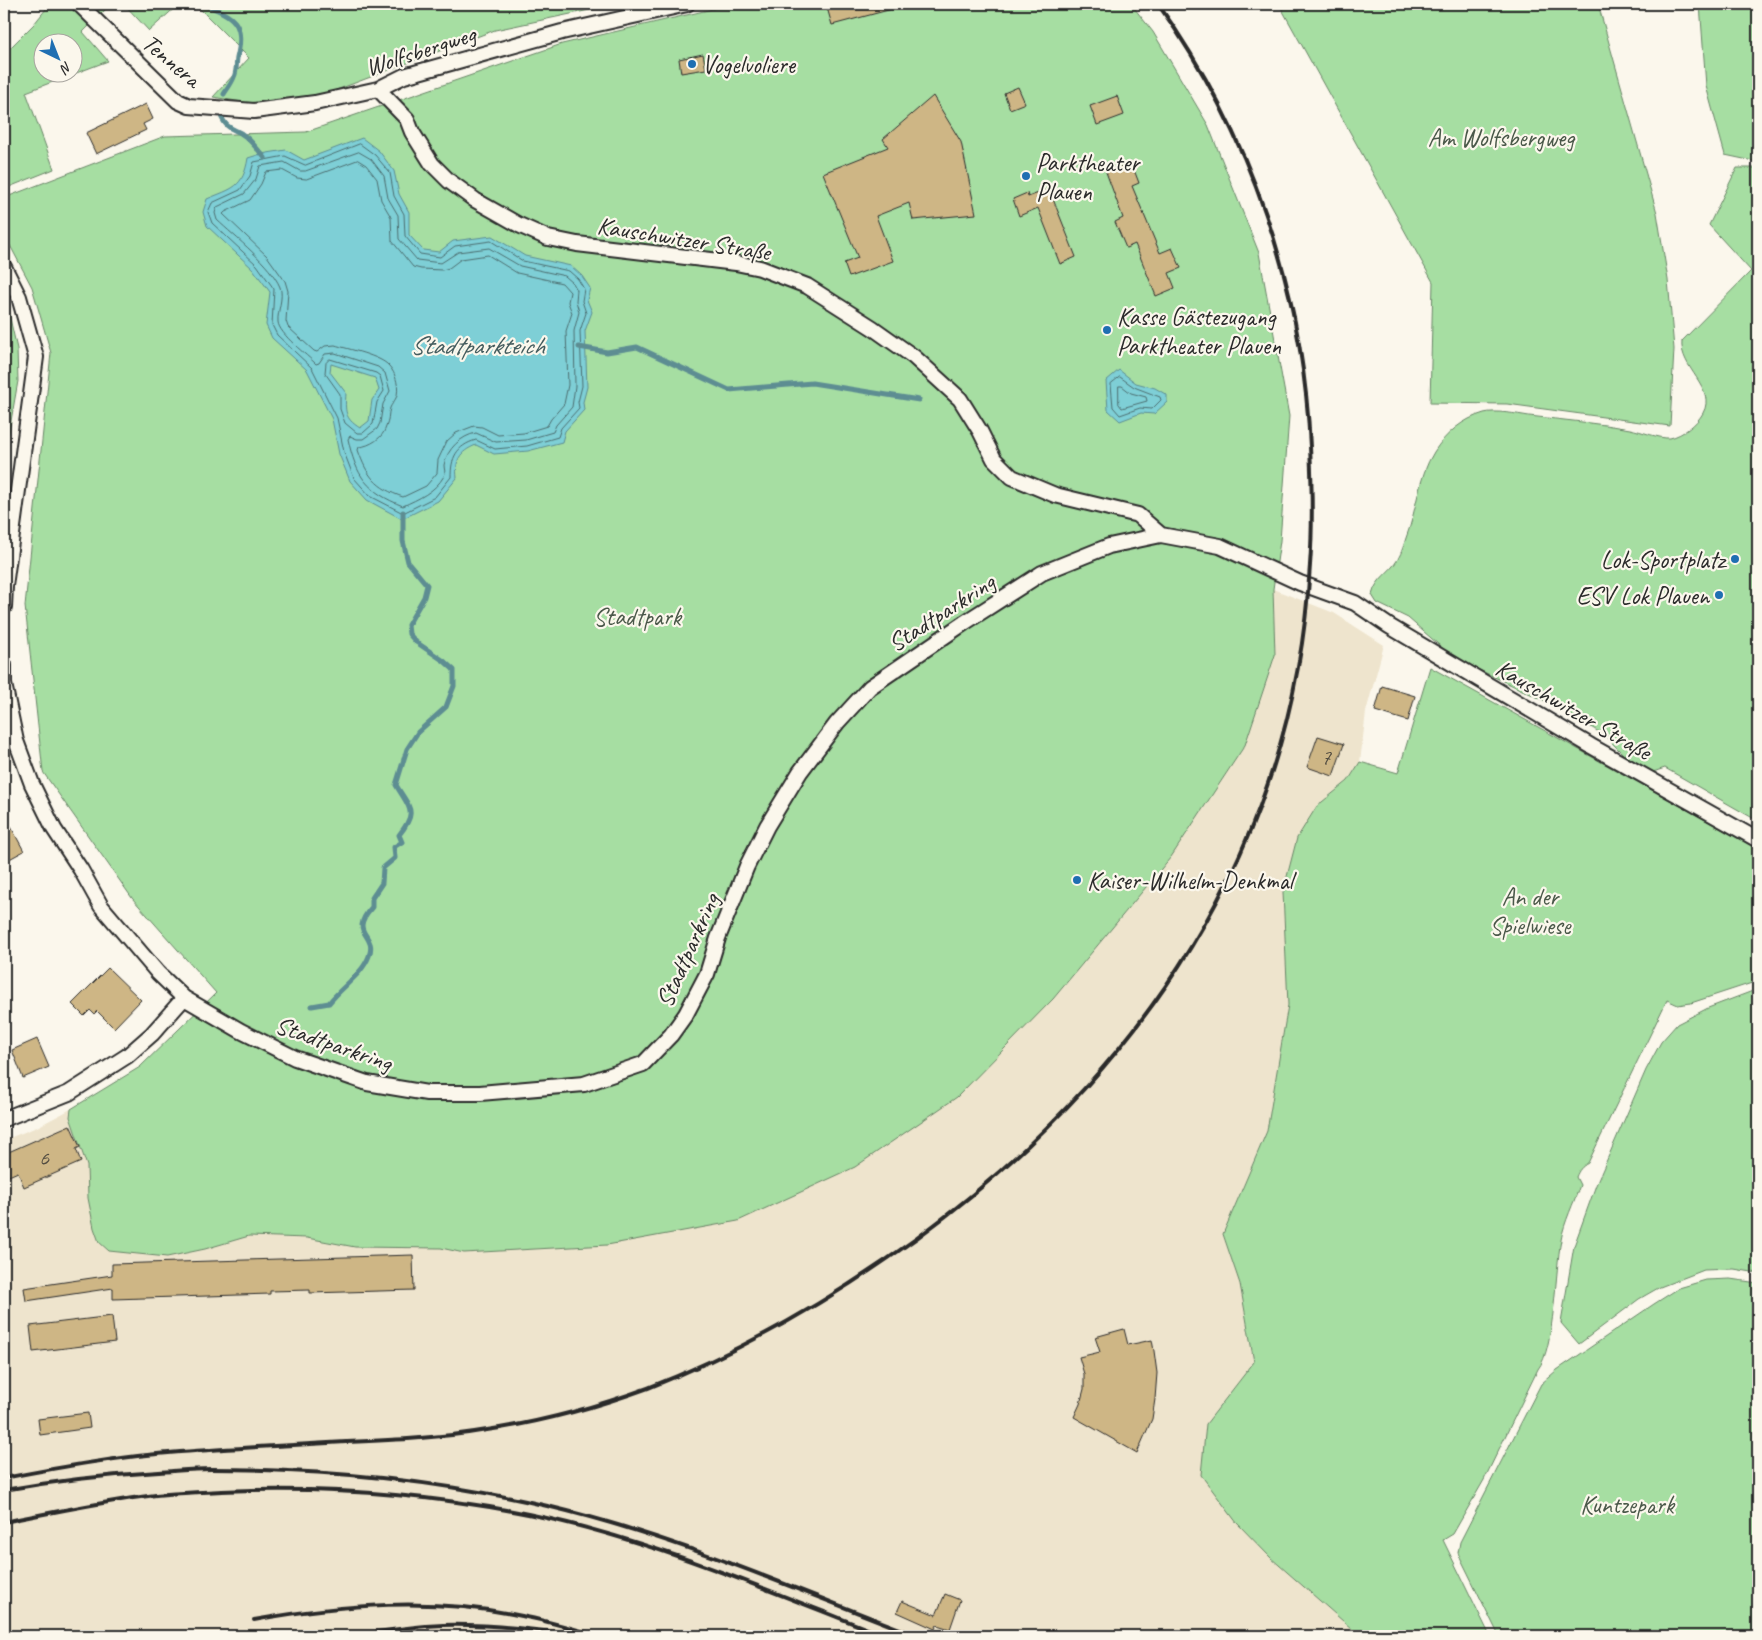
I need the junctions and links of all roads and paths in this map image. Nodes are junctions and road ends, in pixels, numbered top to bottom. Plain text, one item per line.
1 (80, 4) edge
2 (687, 4) edge
3 (378, 89) junction
4 (254, 111) joint
5 (4, 267) edge
6 (1161, 535) junction
7 (4, 607) edge
8 (1370, 613) joint
9 (4, 665) edge
10 (1758, 840) edge
11 (184, 998) junction
12 (4, 1118) edge

1 - 4 street, Tennera
2 - 3 street, Wolfsbergweg
3 - 4 street, Wolfsbergweg
3 - 6 street, Kauschwitzer Straße
5 - 7 street
6 - 8 street, Stadtparkring
6 - 11 street, Stadtparkring
8 - 10 street, Kauschwitzer Straße
9 - 11 street, Stadtparkring
11 - 12 street

